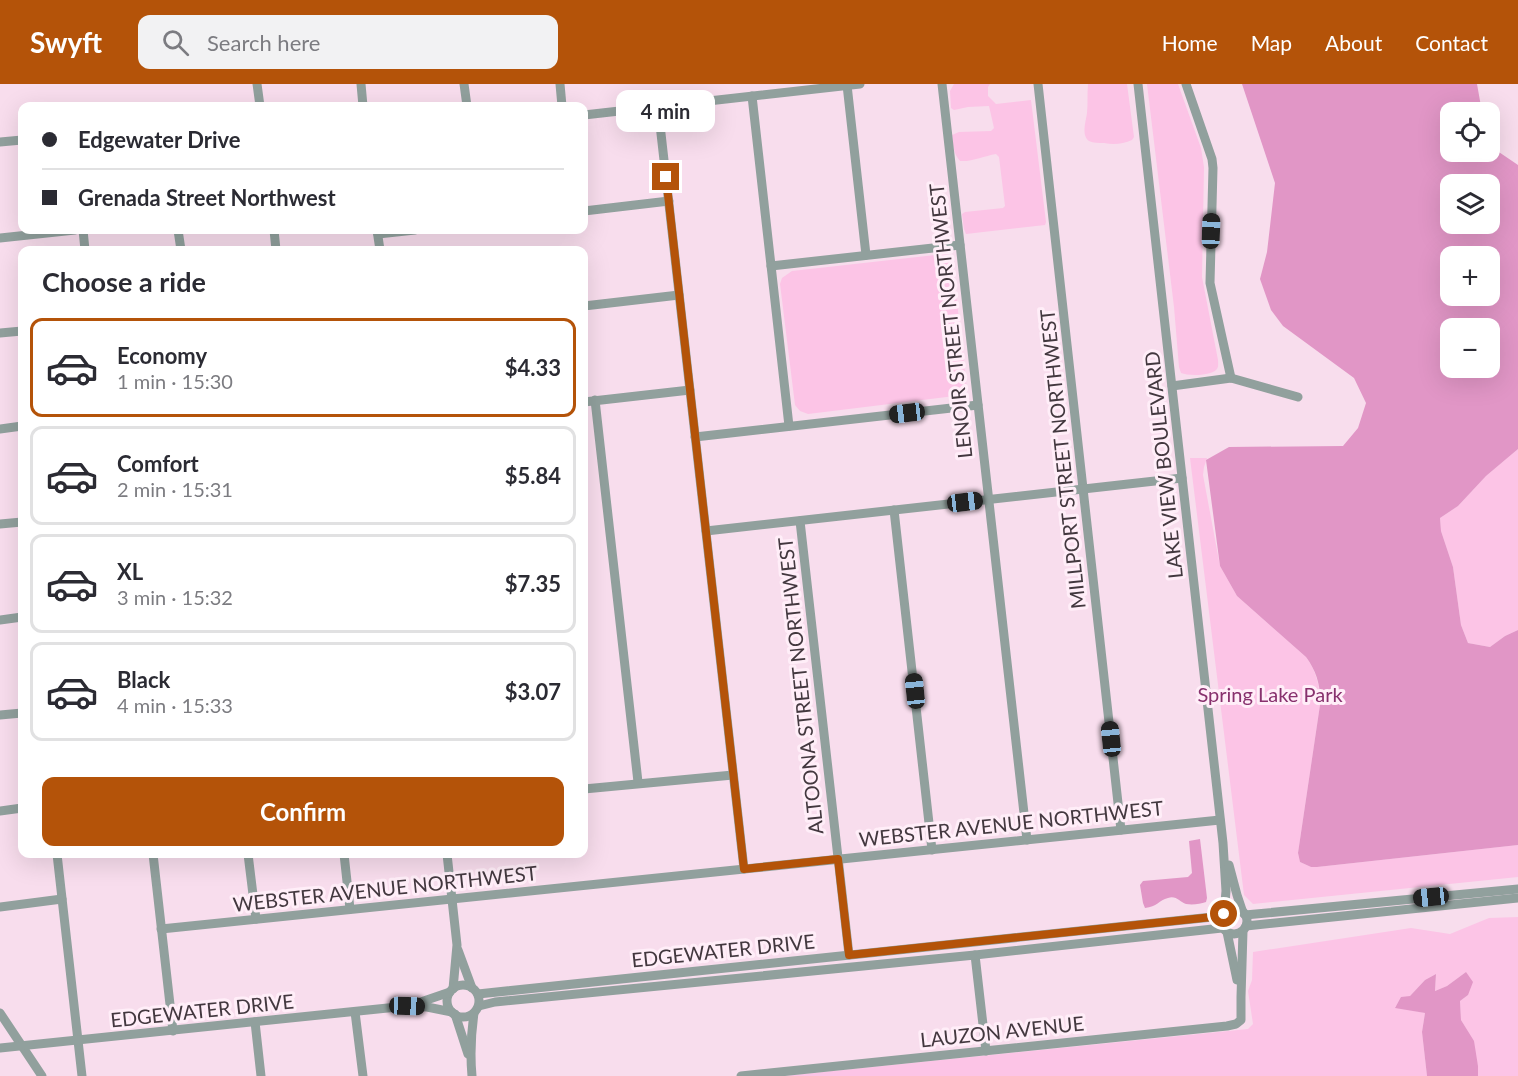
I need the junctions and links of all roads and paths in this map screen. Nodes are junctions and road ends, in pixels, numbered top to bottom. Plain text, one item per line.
1 (257, 84) edge
2 (361, 84) edge
3 (464, 84) edge
4 (560, 84) edge
5 (860, 84) edge
6 (942, 84) edge
7 (1038, 84) edge
8 (1138, 84) edge
9 (1186, 84) edge
10 (847, 86) edge
11 (752, 96) junction
12 (259, 102) edge
13 (363, 102) edge
14 (466, 102) edge
15 (562, 102) edge
16 (658, 107) junction
17 (588, 115) edge
18 (18, 140) edge
19 (0, 142) edge
20 (669, 201) junction
21 (588, 210) edge
22 (38, 234) edge
23 (0, 238) edge
24 (960, 245) junction
25 (866, 255) junction
26 (771, 266) junction
27 (679, 295) junction
28 (588, 306) edge
29 (18, 331) edge
30 (0, 333) edge
31 (1230, 378) junction
32 (1172, 386) junction
33 (690, 390) junction
34 (1298, 397) dead end
35 (595, 400) junction
36 (588, 401) edge
37 (978, 405) junction
38 (789, 426) junction
39 (18, 427) edge
40 (0, 429) edge
41 (695, 437) junction
42 (1182, 478) junction
43 (1083, 489) junction
44 (988, 499) junction
45 (894, 510) junction
46 (800, 520) junction
47 (18, 523) edge
48 (0, 525) edge
49 (706, 531) junction
50 (18, 618) edge
51 (0, 620) edge
52 (18, 714) edge
53 (0, 716) edge
54 (733, 775) junction
55 (638, 782) junction
56 (588, 788) edge
57 (18, 809) edge
58 (0, 811) edge
59 (1220, 820) junction
60 (1121, 830) junction
61 (1027, 840) junction
62 (1223, 843) junction
63 (932, 850) junction
64 (57, 858) edge
65 (153, 858) edge
66 (248, 858) edge
67 (344, 858) edge
68 (447, 858) edge
69 (838, 859) junction
70 (744, 869) junction
71 (1518, 889) edge
72 (1518, 898) edge
73 (62, 899) junction
74 (452, 899) junction
75 (0, 906) edge
76 (1443, 906) junction
77 (350, 909) junction
78 (1244, 914) junction
79 (1223, 915) junction
80 (256, 919) junction
81 (1245, 928) junction
82 (161, 929) junction
83 (1225, 930) junction
84 (457, 945) junction
85 (849, 955) junction
86 (975, 955) junction
87 (452, 991) junction
88 (475, 991) junction
89 (1241, 997) junction
90 (407, 1006) junction
91 (476, 1009) junction
92 (0, 1012) edge
93 (355, 1012) junction
94 (453, 1013) junction
95 (255, 1022) junction
96 (173, 1031) junction
97 (78, 1041) junction
98 (22, 1046) junction
99 (0, 1048) edge
100 (986, 1051) junction
101 (471, 1062) junction
102 (42, 1076) edge
103 (82, 1076) edge
104 (261, 1076) edge
105 (363, 1076) edge
106 (472, 1076) edge
107 (741, 1076) edge

1 - 12 street
2 - 13 street
3 - 14 street
4 - 15 street
5 - 10 street
6 - 24 street, LENOIR STREET NORTHWEST
7 - 43 street, MILLPORT STREET NORTHWEST
8 - 32 street, LAKE VIEW BOULEVARD
9 - 31 street
10 - 11 street
10 - 25 street
11 - 16 street
11 - 26 street
16 - 17 street
16 - 20 street
18 - 19 street
20 - 21 street
20 - 27 street
22 - 23 street
24 - 25 street
24 - 37 street, LENOIR STREET NORTHWEST
25 - 26 street
26 - 38 street
27 - 28 street
27 - 33 street
29 - 30 street
31 - 32 street
31 - 34 street
32 - 42 street, LAKE VIEW BOULEVARD
33 - 35 street
33 - 41 street
35 - 36 street
35 - 55 street
37 - 38 street
37 - 44 street, LENOIR STREET NORTHWEST
38 - 41 street
39 - 40 street
41 - 49 street
42 - 43 street
42 - 59 street, LAKE VIEW BOULEVARD
43 - 44 street
43 - 60 street, MILLPORT STREET NORTHWEST
44 - 45 street
44 - 61 street, LENOIR STREET NORTHWEST
45 - 46 street
45 - 63 street
46 - 49 street
46 - 69 street, ALTOONA STREET NORTHWEST
47 - 48 street
49 - 54 street
50 - 51 street
52 - 53 street
54 - 55 street
54 - 70 street
55 - 56 street
57 - 58 street
59 - 60 street, WEBSTER AVENUE NORTHWEST
59 - 62 street, LAKE VIEW BOULEVARD
60 - 61 street, WEBSTER AVENUE NORTHWEST
61 - 63 street, WEBSTER AVENUE NORTHWEST
62 - 78 street, LAKE VIEW BOULEVARD
62 - 79 street, LAKE VIEW BOULEVARD
63 - 69 street, WEBSTER AVENUE NORTHWEST
64 - 73 street
65 - 82 street
66 - 80 street
67 - 77 street
68 - 74 street
69 - 70 street, WEBSTER AVENUE NORTHWEST
69 - 85 street, ALTOONA STREET NORTHWEST
70 - 74 street, WEBSTER AVENUE NORTHWEST
71 - 76 street
71 - 78 street
72 - 76 street
73 - 75 street
73 - 97 street
74 - 77 street, WEBSTER AVENUE NORTHWEST
74 - 84 street
76 - 81 street
77 - 80 street, WEBSTER AVENUE NORTHWEST
78 - 79 street
78 - 81 street
79 - 83 street
79 - 85 street, EDGEWATER DRIVE
80 - 82 street, WEBSTER AVENUE NORTHWEST
81 - 83 street
81 - 89 street, LAUZON AVENUE
82 - 96 street
83 - 86 street, EDGEWATER DRIVE
83 - 89 street, LAUZON AVENUE
84 - 87 street
84 - 88 street
85 - 88 street, EDGEWATER DRIVE
86 - 91 street, EDGEWATER DRIVE
86 - 100 street
87 - 88 street
87 - 90 street, EDGEWATER DRIVE
87 - 94 street
88 - 91 street
89 - 100 street, LAUZON AVENUE
90 - 93 street, EDGEWATER DRIVE
90 - 94 street, EDGEWATER DRIVE
91 - 94 street
91 - 101 street
92 - 98 street
93 - 95 street, EDGEWATER DRIVE
93 - 105 street
94 - 101 street
95 - 96 street, EDGEWATER DRIVE
95 - 104 street
96 - 97 street, EDGEWATER DRIVE
97 - 98 street, EDGEWATER DRIVE
97 - 103 street
98 - 99 street, EDGEWATER DRIVE
98 - 102 street
100 - 107 street, LAUZON AVENUE
101 - 106 street

